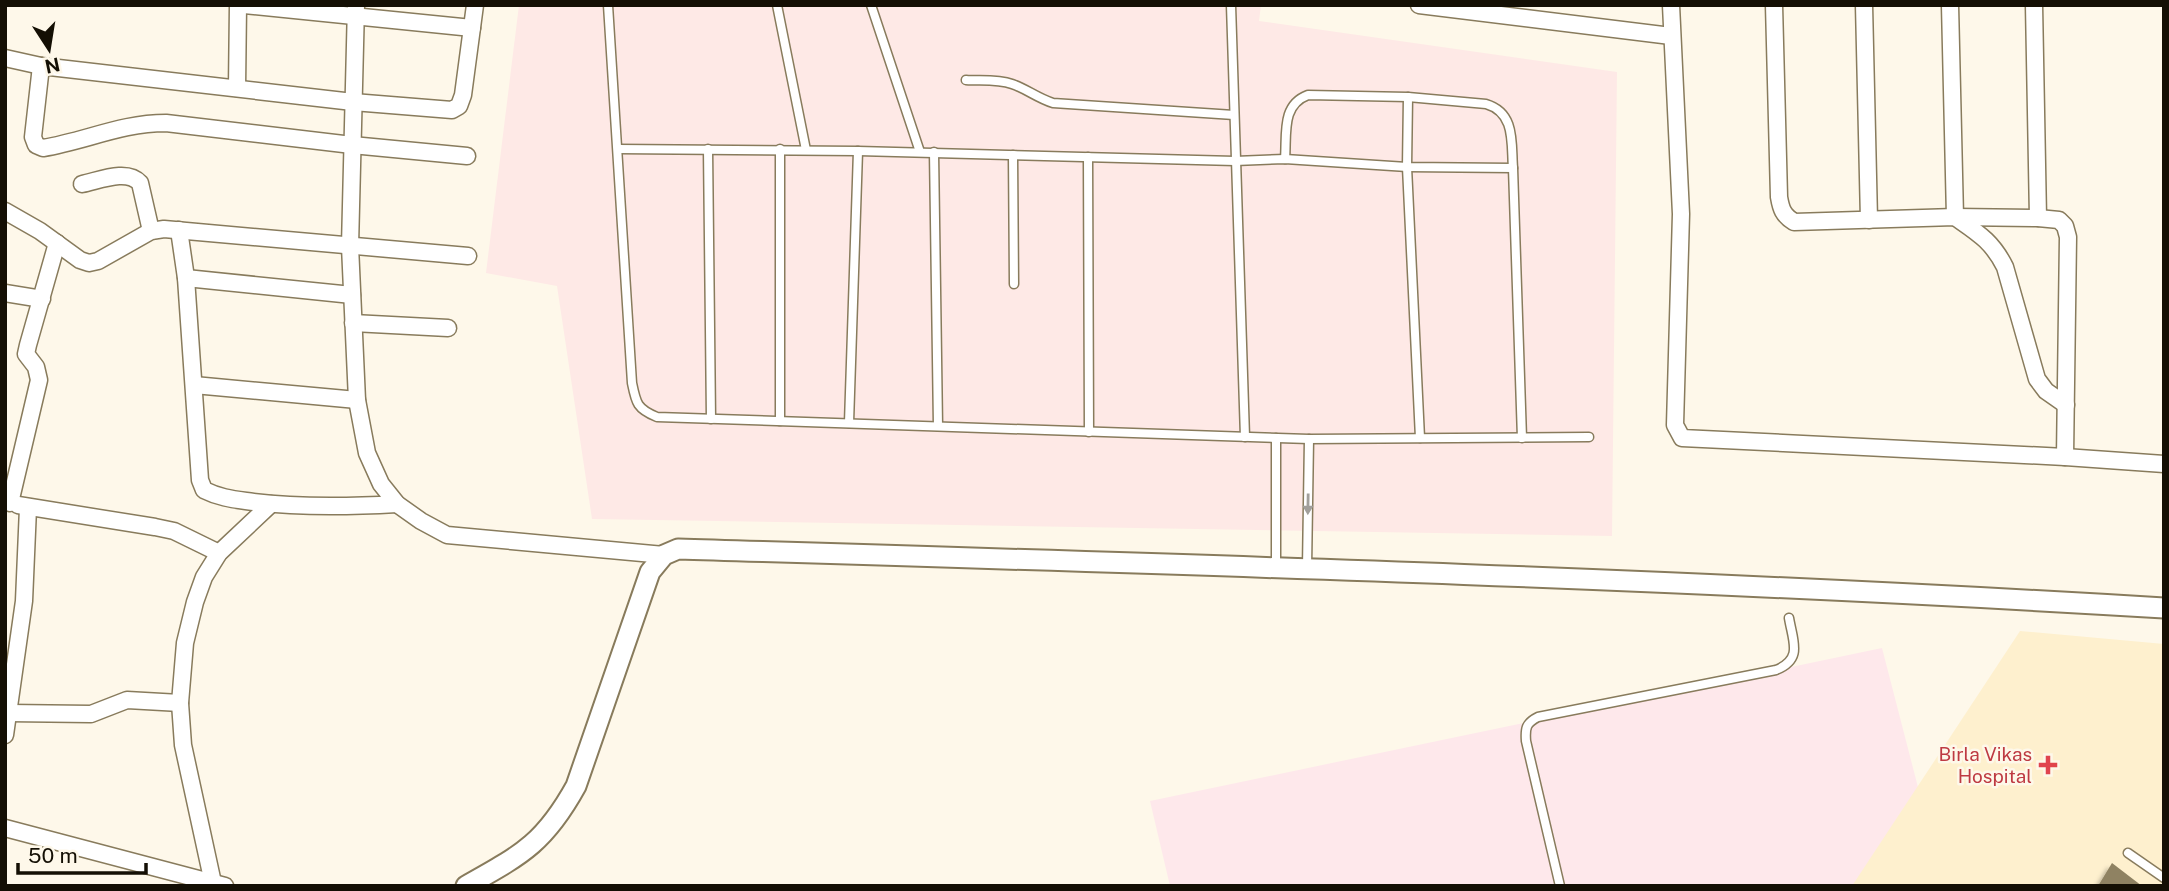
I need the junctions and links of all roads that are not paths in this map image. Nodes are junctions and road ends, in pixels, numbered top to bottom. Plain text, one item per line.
1 (238, 5) edge
2 (244, 5) edge
3 (475, 5) edge
4 (608, 5) edge
5 (777, 5) edge
6 (871, 5) edge
7 (1231, 5) edge
8 (1419, 5) edge
9 (1671, 5) edge
10 (1774, 5) edge
11 (1864, 5) edge
12 (1950, 5) edge
13 (2034, 5) edge
14 (355, 10) edge
15 (472, 28) junction
16 (1671, 36) junction
17 (5, 58) edge
18 (41, 66) junction
19 (966, 80) dead end
20 (237, 88) junction
21 (1408, 97) junction
22 (353, 102) junction
23 (1234, 115) junction
24 (352, 145) junction
25 (618, 149) junction
26 (708, 149) junction
27 (780, 149) junction
28 (806, 150) junction
29 (858, 150) junction
30 (920, 152) junction
31 (934, 152) junction
32 (1013, 155) junction
33 (467, 156) dead end
34 (1088, 157) junction
35 (1284, 159) junction
36 (1235, 161) junction
37 (1407, 167) junction
38 (1513, 168) junction
39 (82, 184) dead end
40 (5, 211) edge
41 (1955, 218) junction
42 (2038, 218) junction
43 (1868, 220) junction
44 (179, 230) junction
45 (151, 231) junction
46 (57, 243) junction
47 (350, 246) junction
48 (468, 256) dead end
49 (186, 278) junction
50 (1014, 284) dead end
51 (5, 293) edge
52 (352, 295) junction
53 (42, 299) junction
54 (353, 323) junction
55 (448, 328) dead end
56 (194, 385) junction
57 (357, 400) junction
58 (2066, 405) junction
59 (711, 419) junction
60 (780, 421) junction
61 (849, 423) junction
62 (938, 426) junction
63 (1089, 432) junction
64 (1245, 437) junction
65 (1589, 437) dead end
66 (1276, 438) junction
67 (1420, 438) junction
68 (1522, 438) junction
69 (1309, 439) junction
70 (2065, 457) junction
71 (2164, 464) edge
72 (8, 503) edge
73 (397, 504) junction
74 (271, 505) junction
75 (28, 508) junction
76 (219, 553) junction
77 (664, 555) junction
78 (1276, 567) junction
79 (1307, 568) junction
80 (2164, 608) edge
81 (1789, 618) dead end
82 (180, 703) junction
83 (8, 713) junction
84 (5, 735) edge
85 (5, 828) edge
86 (2128, 853) dead end
87 (2164, 878) edge
88 (219, 884) edge
89 (466, 886) edge
90 (1559, 886) edge

1 - 20 street
2 - 14 street
3 - 15 street
4 - 25 lane
5 - 28 lane
6 - 30 lane
7 - 23 lane
8 - 16 street
9 - 16 street
10 - 43 street
11 - 43 street
12 - 41 street
13 - 42 street
14 - 15 street
14 - 22 street
15 - 22 street
16 - 70 street
17 - 18 street
18 - 20 street
18 - 24 street
19 - 23 lane
20 - 22 street
21 - 35 lane
21 - 37 lane
21 - 38 lane
22 - 24 street
23 - 36 lane
24 - 33 street
24 - 47 street
25 - 26 lane
25 - 59 lane
26 - 27 lane
26 - 59 lane
27 - 28 lane
27 - 60 lane
28 - 29 lane
29 - 30 lane
29 - 61 lane
30 - 31 lane
31 - 32 lane
31 - 62 lane
32 - 34 lane
32 - 50 lane
34 - 36 lane
34 - 63 lane
35 - 36 lane
35 - 37 lane
36 - 64 lane
37 - 38 lane
37 - 67 lane
38 - 68 lane
39 - 45 street
40 - 46 street
41 - 42 street
41 - 43 street
41 - 58 street
42 - 58 street
44 - 45 street
44 - 47 street
44 - 49 street
45 - 46 street
46 - 53 street
47 - 48 street
47 - 52 street
49 - 52 street
49 - 56 street
51 - 53 street
52 - 54 street
53 - 72 street
54 - 55 street
54 - 57 street
56 - 57 street
56 - 74 street
57 - 73 street
58 - 70 street
59 - 60 lane
60 - 61 lane
61 - 62 lane
62 - 63 lane
63 - 64 lane
64 - 66 lane
65 - 68 lane
66 - 69 lane
66 - 78 lane
67 - 68 lane
67 - 69 lane
69 -> 79 lane
70 - 71 street
72 - 75 street
73 - 74 street
73 - 77 street
74 - 76 street
75 - 76 street
75 - 83 street
76 - 82 street
77 - 78 street
77 - 89 street
78 - 79 street
79 - 80 street
81 - 90 lane
82 - 83 street
82 - 88 street
83 - 84 street
85 - 88 street
86 - 87 lane

